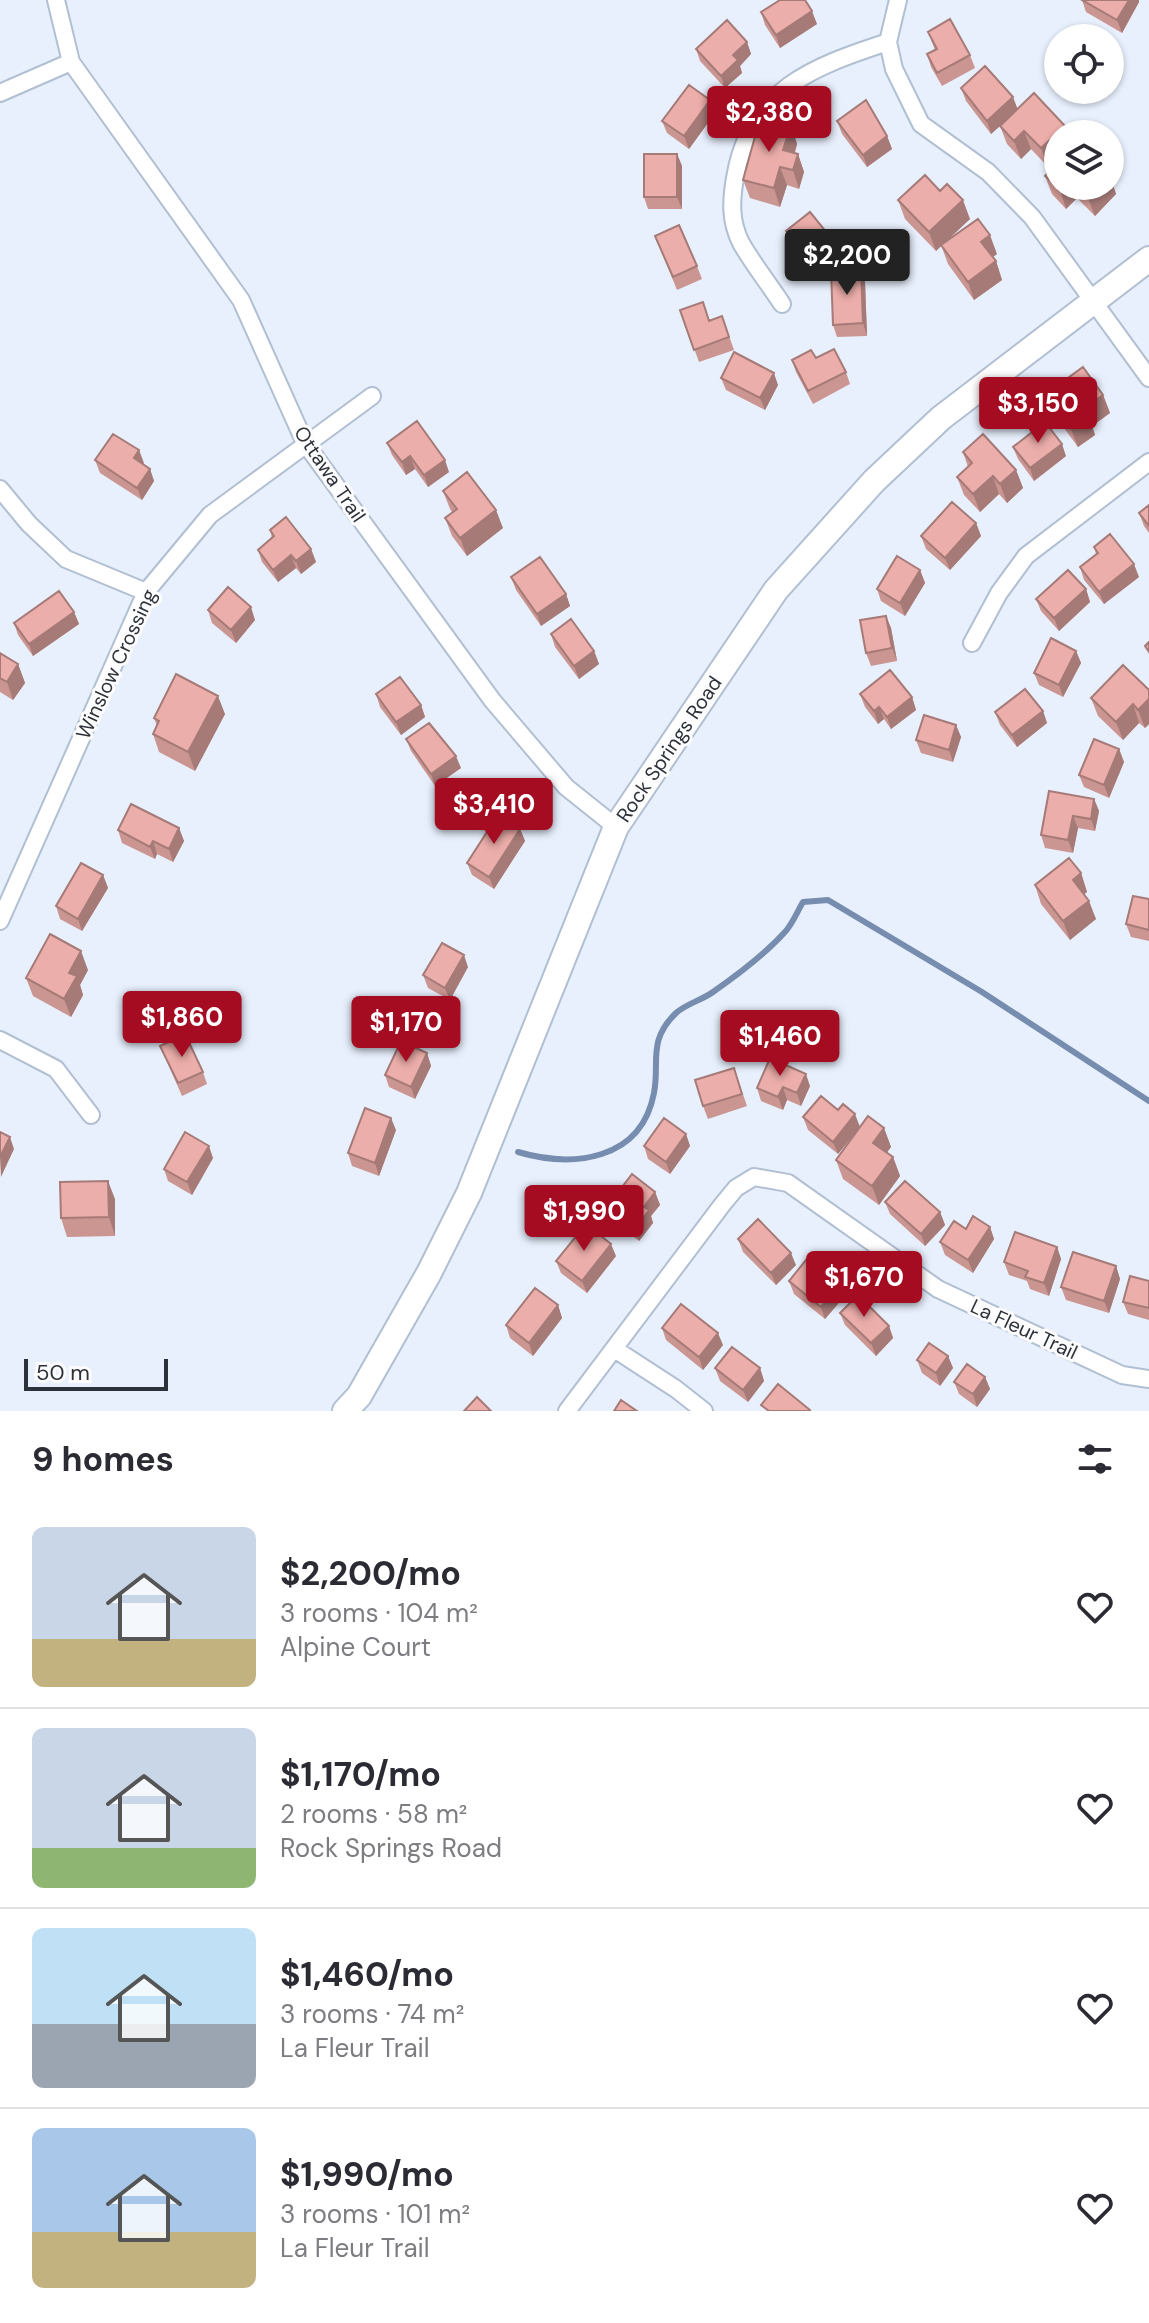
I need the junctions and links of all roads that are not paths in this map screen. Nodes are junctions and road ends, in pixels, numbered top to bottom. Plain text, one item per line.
1 (56, 0) edge
2 (898, 0) edge
3 (888, 42) junction
4 (71, 62) junction
5 (0, 93) edge
6 (1149, 259) edge
7 (1093, 302) junction
8 (782, 304) dead end
9 (1149, 378) edge
10 (372, 396) dead end
11 (305, 443) junction
12 (1149, 462) edge
13 (0, 489) edge
14 (146, 592) junction
15 (972, 643) dead end
16 (616, 827) junction
17 (0, 921) edge
18 (0, 1040) edge
19 (91, 1115) dead end
20 (616, 1350) junction
21 (1149, 1379) edge
22 (358, 1406) edge
23 (567, 1411) edge
24 (704, 1411) edge

1 - 4 street, Ottawa Trail
2 - 3 street
3 - 7 street
3 - 8 street
4 - 5 street
4 - 11 street, Ottawa Trail
6 - 7 street, Rock Springs Road
7 - 9 street
7 - 16 street, Rock Springs Road
10 - 11 street, Winslow Crossing
11 - 14 street, Winslow Crossing
11 - 16 street, Ottawa Trail
12 - 15 street
13 - 14 street
14 - 17 street, Winslow Crossing
16 - 22 street, Rock Springs Road
18 - 19 street
20 - 21 street, La Fleur Trail
20 - 23 street, La Fleur Trail
20 - 24 street

